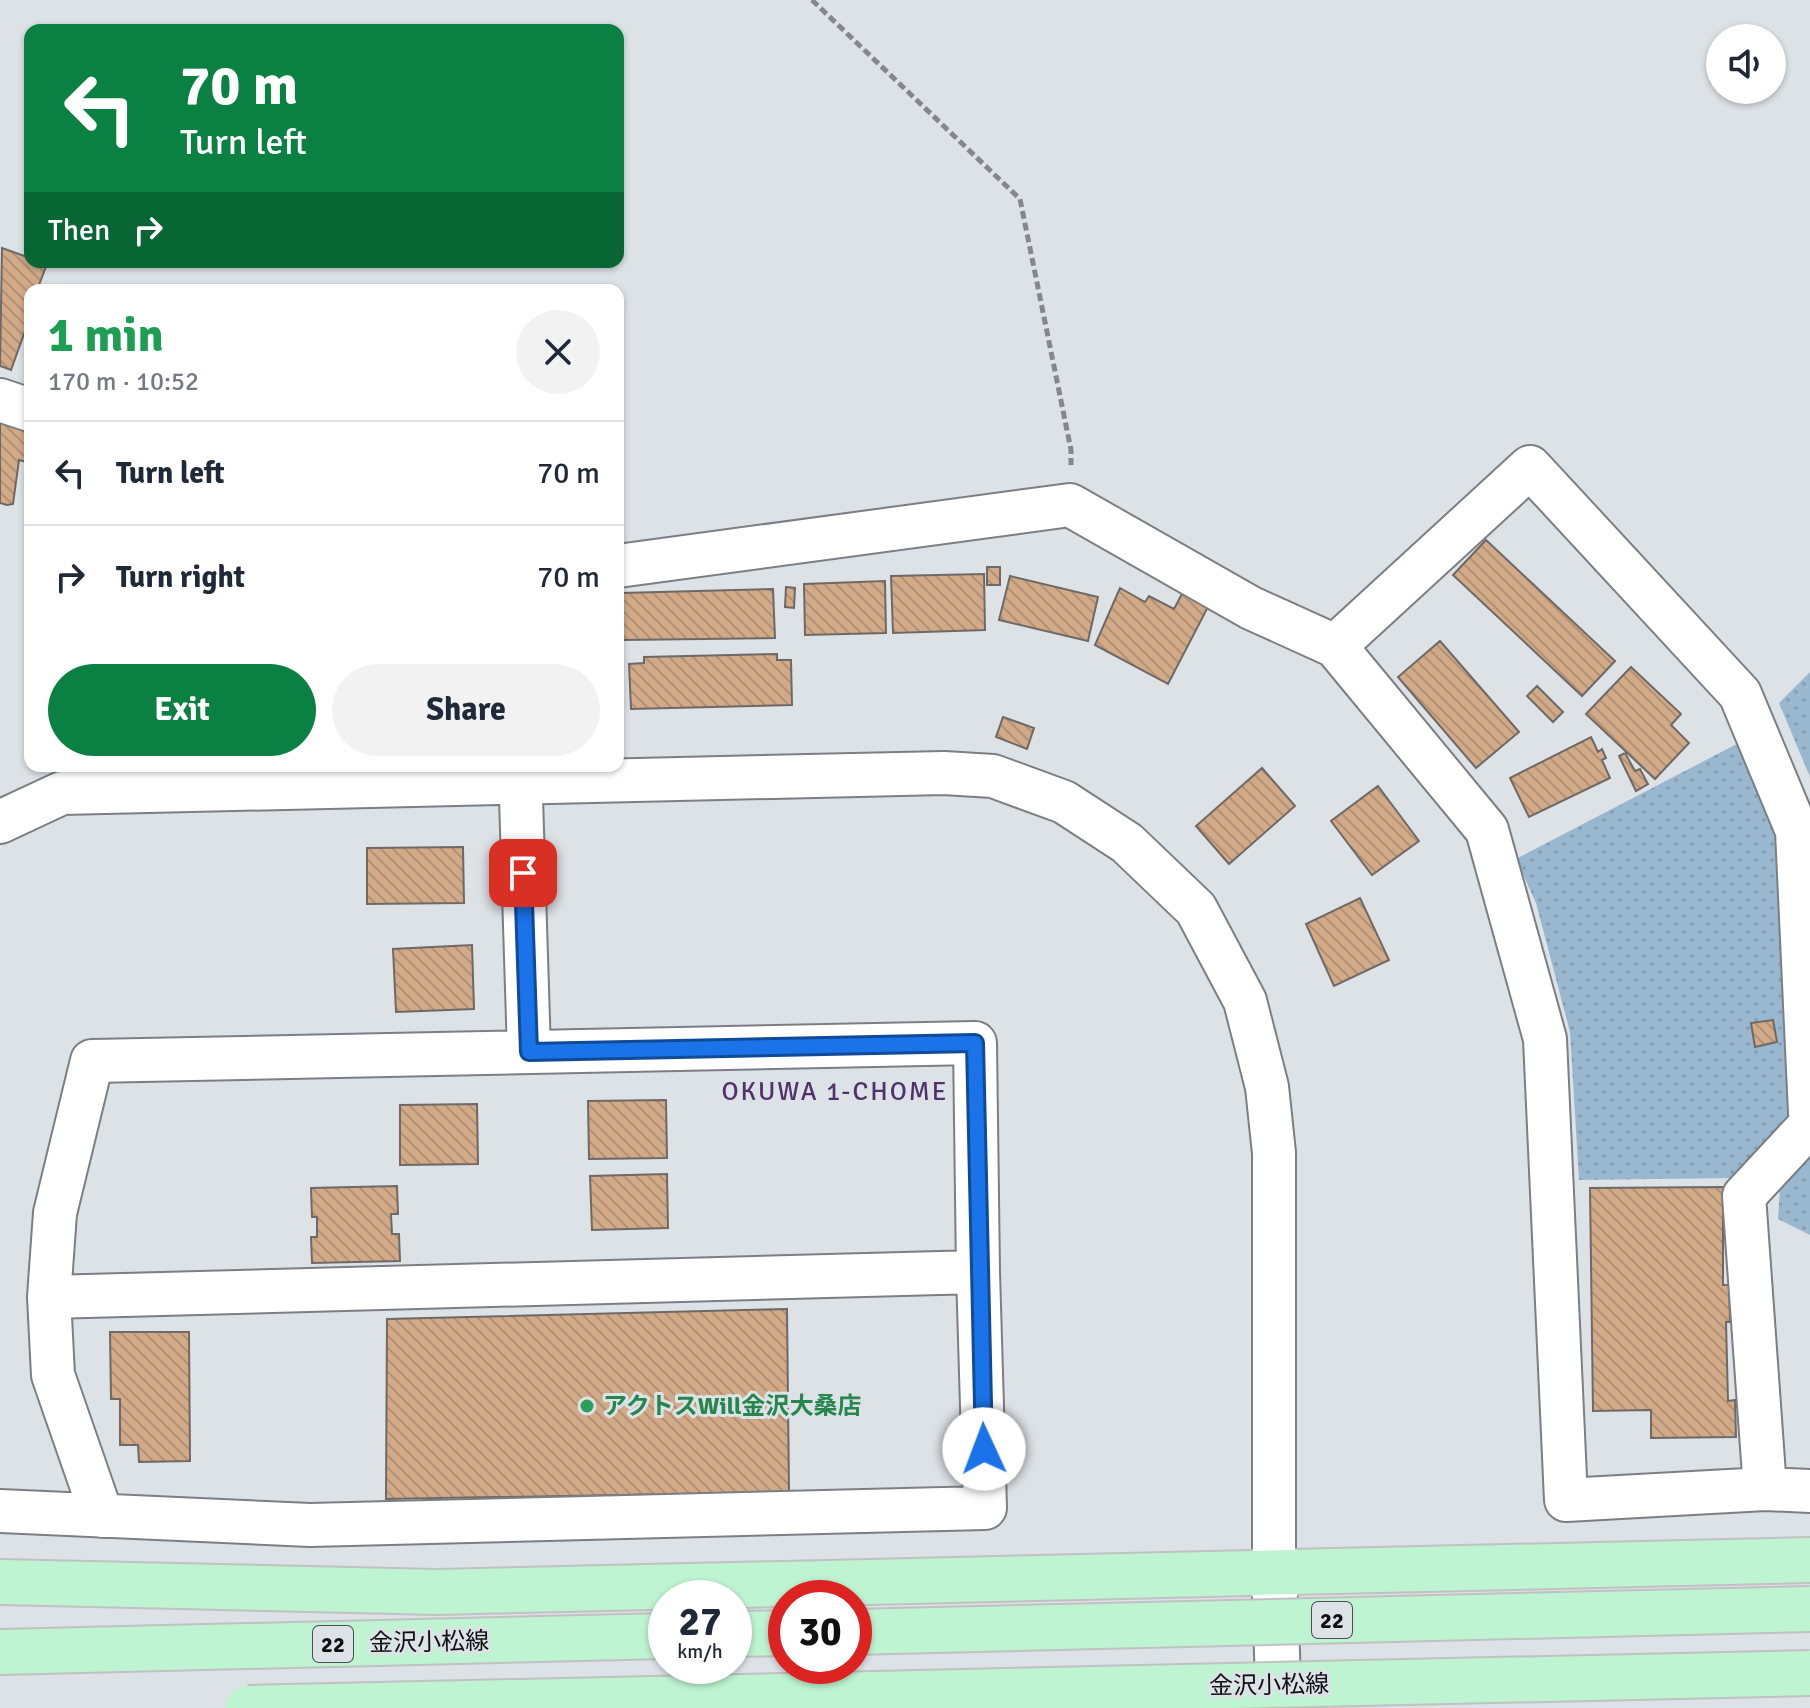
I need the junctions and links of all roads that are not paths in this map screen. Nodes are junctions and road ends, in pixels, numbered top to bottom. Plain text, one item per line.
1 (0, 400) edge
2 (24, 408) edge
3 (624, 565) edge
4 (1335, 646) junction
5 (520, 774) edge
6 (59, 779) edge
7 (0, 822) edge
8 (529, 1052) junction
9 (1810, 1113) edge
10 (1810, 1125) edge
11 (978, 1272) junction
12 (49, 1297) junction
13 (1765, 1489) junction
14 (1810, 1491) edge
15 (0, 1511) edge
16 (102, 1516) junction
17 (1810, 1560) edge
18 (1274, 1570) junction
19 (0, 1582) edge
20 (437, 1592) junction
21 (0, 1607) edge
22 (1810, 1609) edge
23 (872, 1632) edge
24 (648, 1636) edge
25 (0, 1652) edge
26 (1810, 1673) edge
27 (248, 1708) edge
28 (1279, 1708) edge

1 - 2 street
3 - 4 street
4 - 9 street
4 - 13 street
5 - 6 street
5 - 8 street
5 - 18 street
6 - 7 street
8 - 11 street
8 - 12 street
10 - 13 street
11 - 12 street
11 - 16 street
12 - 16 street
13 - 14 street
15 - 16 street
17 - 18 main road, 22
18 - 20 main road, 22
18 - 28 street
19 - 20 main road, 22
20 - 21 main road, 22
22 - 23 main road, 22, bridge
24 - 25 main road, 金沢小松線 / 22
26 - 27 main road, 金沢小松線, bridge

